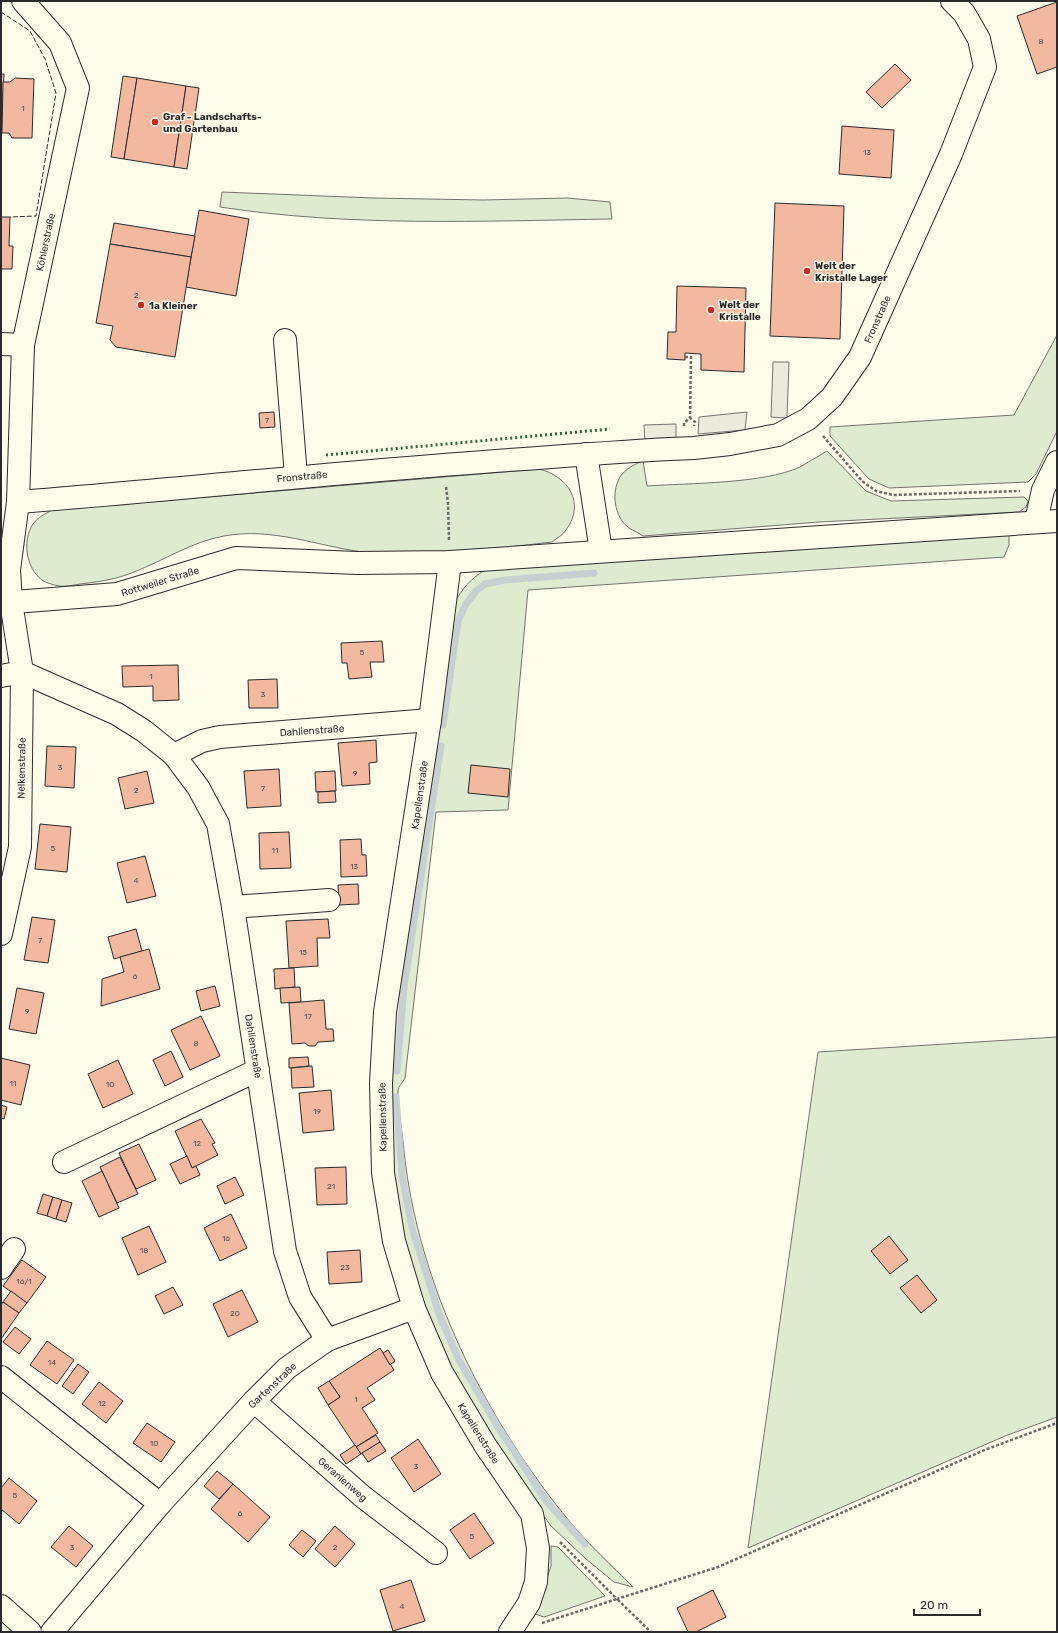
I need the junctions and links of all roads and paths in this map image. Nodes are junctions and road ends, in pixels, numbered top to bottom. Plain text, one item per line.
1 (23, 1) edge
2 (952, 1) edge
3 (285, 340) dead end
4 (1, 344) edge
5 (23, 345) junction
6 (685, 357) dead end
7 (690, 418) dead end
8 (808, 419) junction
9 (586, 454) junction
10 (1057, 462) edge
11 (442, 464) junction
12 (296, 476) junction
13 (1043, 490) junction
14 (18, 502) junction
15 (1036, 521) junction
16 (1057, 521) edge
17 (601, 551) junction
18 (450, 562) junction
19 (5, 570) edge
20 (6, 602) edge
21 (22, 672) junction
22 (1, 676) edge
23 (430, 720) junction
24 (174, 755) junction
25 (329, 900) dead end
26 (233, 907) junction
27 (1, 934) edge
28 (258, 1070) junction
29 (64, 1162) dead end
30 (14, 1249) dead end
31 (1, 1268) edge
32 (414, 1308) junction
33 (327, 1340) junction
34 (1, 1377) edge
35 (254, 1401) junction
36 (1057, 1423) edge
37 (160, 1504) junction
38 (558, 1541) dead end
39 (436, 1553) dead end
40 (617, 1599) junction
41 (1, 1606) edge
42 (30, 1632) edge
43 (52, 1632) edge
44 (510, 1632) edge
45 (651, 1632) edge

1 - 5 street, Köhlerstraße
2 - 8 street, Fronstraße
3 - 12 street
4 - 5 street
5 - 14 street, Köhlerstraße
6 - 7 path
8 - 9 street, Fronstraße
8 - 13 path
9 - 11 street, Fronstraße
9 - 17 street
10 - 13 street
11 - 12 street, Fronstraße
11 - 18 path
12 - 14 street, Fronstraße
13 - 15 street
14 - 19 street
15 - 16 street, Rottweiler Straße
15 - 17 street, Rottweiler Straße
17 - 18 street, Rottweiler Straße
18 - 20 street, Rottweiler Straße
18 - 23 street, Kapellenstraße
19 - 20 street
20 - 21 street, Nelkenstraße
21 - 22 street
21 - 24 street, Dahlienstraße
21 - 27 street, Nelkenstraße
23 - 24 street, Dahlienstraße
23 - 32 street, Kapellenstraße
24 - 26 street, Dahlienstraße
25 - 26 street
26 - 28 street, Dahlienstraße
28 - 29 street
28 - 33 street, Dahlienstraße
30 - 31 street
32 - 33 street, Gartenstraße
32 - 44 street, Kapellenstraße
33 - 35 street, Gartenstraße
34 - 37 street
35 - 37 street, Gartenstraße
35 - 39 street, Geranienweg
36 - 40 path
37 - 43 street, Gartenstraße
38 - 40 path
40 - 44 path
40 - 45 path
41 - 42 street

